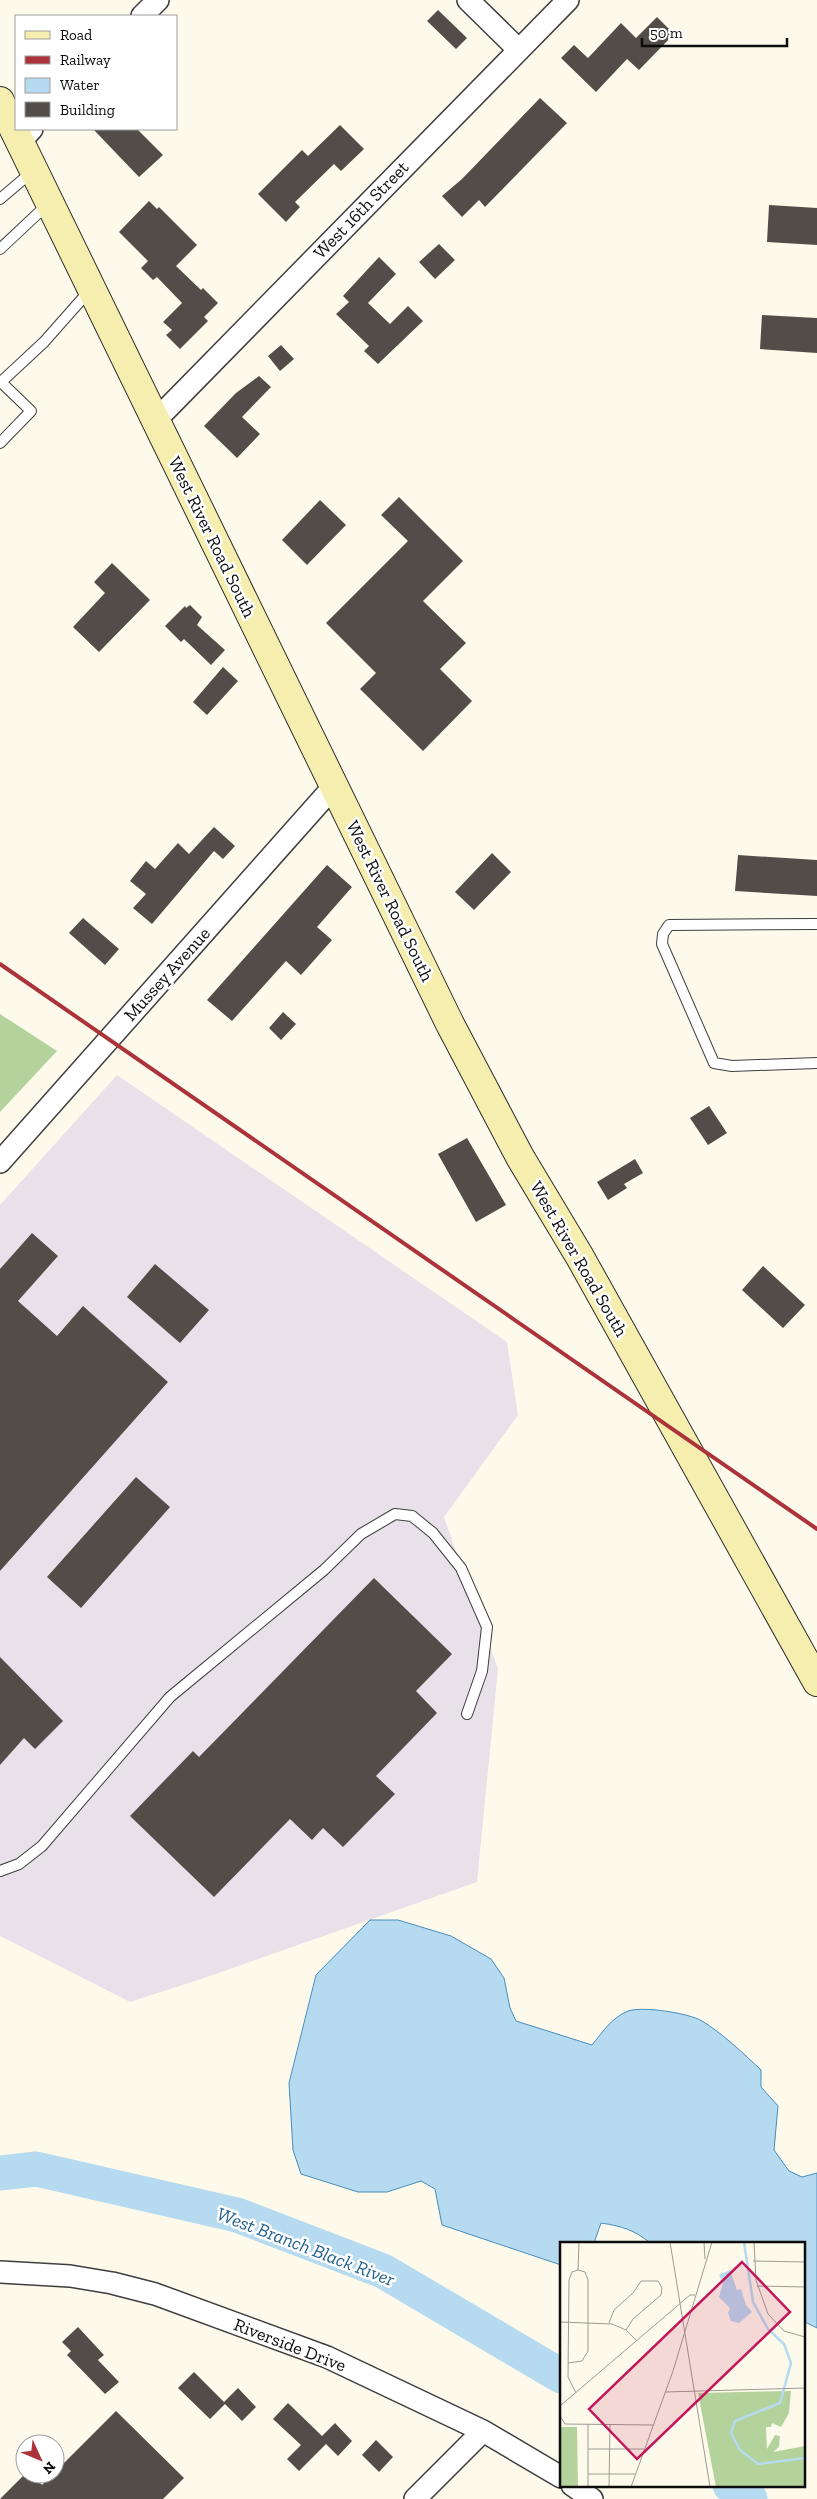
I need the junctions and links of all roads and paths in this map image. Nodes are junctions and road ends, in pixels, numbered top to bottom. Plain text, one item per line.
1 (158, 0) edge
2 (468, 0) edge
3 (568, 0) edge
4 (143, 15) edge
5 (519, 50) junction
6 (0, 101) edge
7 (15, 121) edge
8 (26, 135) edge
9 (34, 170) junction
10 (0, 199) edge
11 (50, 202) junction
12 (0, 249) edge
13 (93, 287) junction
14 (1, 381) edge
15 (155, 420) junction
16 (0, 442) edge
17 (334, 786) junction
18 (817, 924) edge
19 (817, 1063) edge
20 (0, 1162) edge
21 (817, 1682) edge
22 (467, 1714) dead end
23 (0, 1870) edge
24 (0, 2272) edge
25 (483, 2431) junction
26 (560, 2476) edge
27 (573, 2486) edge
28 (415, 2499) edge
29 (592, 2499) edge

1 - 4 street
2 - 5 street
3 - 5 street, West 16th Street
5 - 15 street, West 16th Street
6 - 7 main road, West River Road South
8 - 9 main road, West River Road South
9 - 10 lane
9 - 11 main road, West River Road South
11 - 12 lane
11 - 13 main road, West River Road South
13 - 14 lane
13 - 15 main road, West River Road South
14 - 16 lane
15 - 17 main road, West River Road South
17 - 20 street, Mussey Avenue
17 - 21 main road, West River Road South
18 - 19 lane
22 - 23 lane
24 - 25 street, Riverside Drive
25 - 26 street, Riverside Drive
25 - 28 street
27 - 29 street

